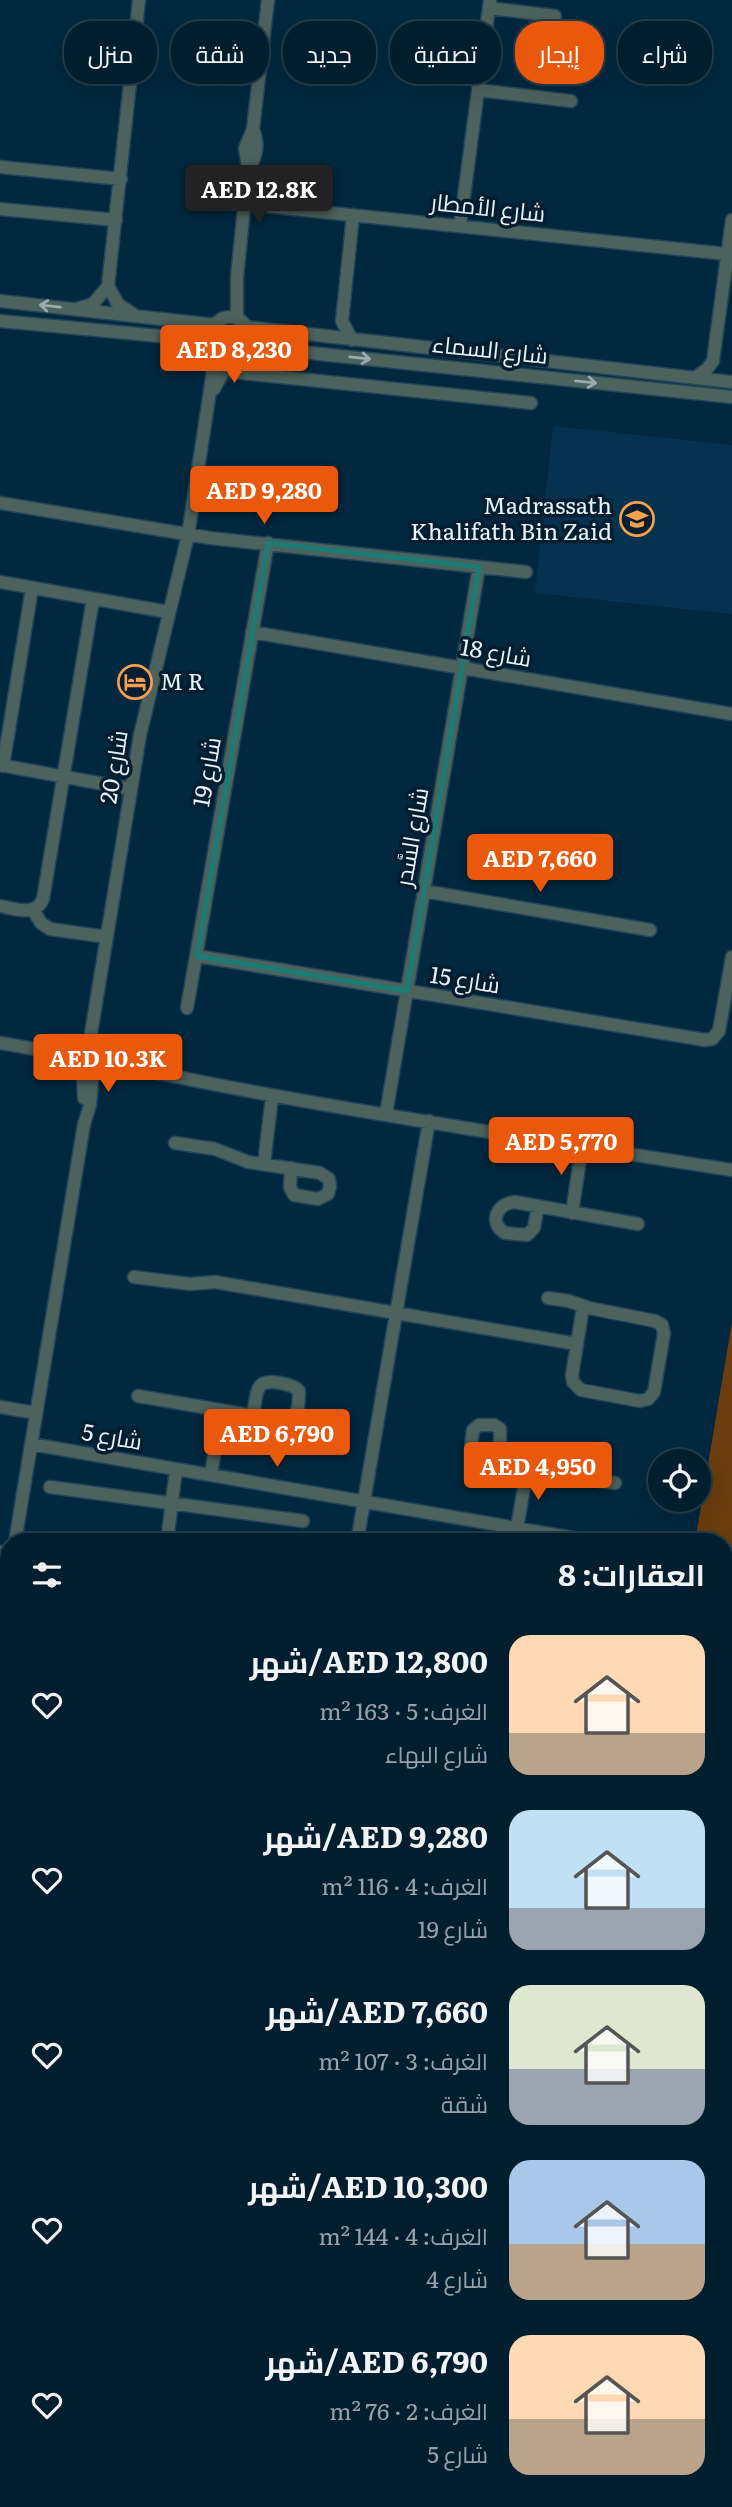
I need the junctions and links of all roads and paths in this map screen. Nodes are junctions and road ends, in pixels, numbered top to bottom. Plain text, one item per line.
1 (139, 0) edge
2 (268, 0) edge
3 (490, 4) edge
4 (555, 16) dead end
5 (478, 90) junction
6 (571, 101) dead end
7 (0, 167) edge
8 (121, 179) junction
9 (244, 204) junction
10 (0, 209) edge
11 (353, 215) junction
12 (116, 220) junction
13 (732, 220) edge
14 (460, 226) junction
15 (727, 254) junction
16 (108, 286) junction
17 (0, 301) edge
18 (77, 309) junction
19 (136, 316) junction
20 (0, 320) edge
21 (342, 321) junction
22 (230, 322) junction
23 (326, 337) junction
24 (352, 340) junction
25 (214, 343) junction
26 (238, 349) junction
27 (385, 360) junction
28 (713, 361) junction
29 (233, 372) dead end
30 (695, 378) junction
31 (729, 382) edge
32 (382, 386) junction
33 (732, 397) edge
34 (208, 402) junction
35 (531, 403) dead end
36 (0, 503) edge
37 (188, 535) junction
38 (268, 543) junction
39 (479, 567) junction
40 (526, 572) dead end
41 (0, 582) edge
42 (32, 588) junction
43 (93, 599) junction
44 (168, 612) junction
45 (252, 632) junction
46 (462, 668) junction
47 (732, 714) edge
48 (5, 719) edge
49 (2, 766) edge
50 (63, 776) junction
51 (131, 789) junction
52 (424, 891) junction
53 (0, 906) edge
54 (33, 910) junction
55 (650, 930) dead end
56 (107, 937) junction
57 (197, 956) junction
58 (732, 957) edge
59 (407, 991) junction
60 (187, 1008) dead end
61 (0, 1043) edge
62 (88, 1058) junction
63 (272, 1096) junction
64 (386, 1114) junction
65 (429, 1121) junction
66 (174, 1143) dead end
67 (582, 1146) junction
68 (264, 1164) junction
69 (291, 1168) dead end
70 (732, 1170) edge
71 (538, 1206) dead end
72 (572, 1213) junction
73 (638, 1224) dead end
74 (134, 1278) dead end
75 (548, 1298) dead end
76 (583, 1307) junction
77 (396, 1313) junction
78 (578, 1344) junction
79 (138, 1396) dead end
80 (0, 1407) edge
81 (221, 1410) junction
82 (36, 1413) junction
83 (253, 1415) dead end
84 (31, 1444) junction
85 (500, 1465) dead end
86 (176, 1469) junction
87 (527, 1470) junction
88 (211, 1475) junction
89 (615, 1483) dead end
90 (50, 1487) dead end
91 (364, 1501) junction
92 (172, 1503) junction
93 (303, 1521) dead end
94 (517, 1528) junction
95 (16, 1533) edge
96 (168, 1533) edge
97 (359, 1533) edge
98 (546, 1533) edge

1 - 8 street
2 - 9 street
3 - 4 street
3 - 5 street
5 - 6 street
5 - 14 street
7 - 8 street
8 - 12 street
9 - 11 street, شارع الأمطار
9 - 22 street
10 - 12 street
11 - 14 street, شارع الأمطار
11 - 21 street
12 - 16 street
13 - 15 street
14 - 15 street, شارع الأمطار
15 - 28 street
16 - 18 street
16 - 19 street
18 -> 17 street, شارع السماء
18 - 19 street, شارع السماء
19 - 22 street, شارع السماء
20 - 25 street
21 - 23 street
21 - 24 street
22 - 23 street, شارع السماء
22 - 25 street, شارع 20
22 - 26 street, شارع 20
23 - 24 street, شارع السماء
24 - 30 street, شارع السماء
25 - 26 street, شارع السماء
25 - 34 street, شارع 20
26 -> 27 street, شارع السماء
26 - 34 street, شارع 20
27 - 32 street
27 -> 33 street, شارع السماء
28 - 30 street
28 - 31 street
29 - 32 street
30 - 31 street, شارع السماء
32 - 35 street
34 - 37 street, شارع 20
36 - 37 street
37 - 38 street
37 - 44 street, شارع 20
38 - 39 street
38 - 45 street, شارع 19
39 - 40 street
39 - 46 street, شارع السَّدر
41 - 42 street
42 - 43 street
42 - 48 street
43 - 44 street
43 - 50 street
44 - 51 street, شارع 20
45 - 46 street, شارع 18
45 - 57 street, شارع 19
46 - 47 street, شارع 18
46 - 52 street, شارع السَّدر
48 - 49 street
49 - 50 street
50 - 51 street
50 - 54 street
51 - 56 street, شارع 20
52 - 55 street
52 - 59 street, شارع السَّدر
53 - 54 street
54 - 56 street
56 - 62 street, شارع 20
57 - 59 street, شارع 15
57 - 60 street, شارع 19
58 - 59 street, شارع 15
59 - 64 street, شارع السَّدر
61 - 62 street
62 - 63 street
62 - 82 street, شارع 20
63 - 64 street
63 - 68 street
64 - 65 street
65 - 67 street
65 - 77 street
66 - 68 street
67 - 70 street
67 - 72 street
68 - 69 street
71 - 72 street
72 - 73 street
74 - 77 street
75 - 76 street
76 - 78 street
76 - 78 street
77 - 78 street
77 - 91 street
79 - 81 street
80 - 82 street
81 - 83 street
81 - 88 street
82 - 84 street, شارع 20
84 - 86 street, شارع 5
84 - 95 street, شارع 20
85 - 87 street
86 - 88 street, شارع 5
86 - 92 street
87 - 89 street
87 - 94 street
88 - 91 street, شارع 5
90 - 92 street
91 - 94 street, شارع 5
91 - 97 street
92 - 93 street
92 - 96 street
94 - 98 street, شارع 5

